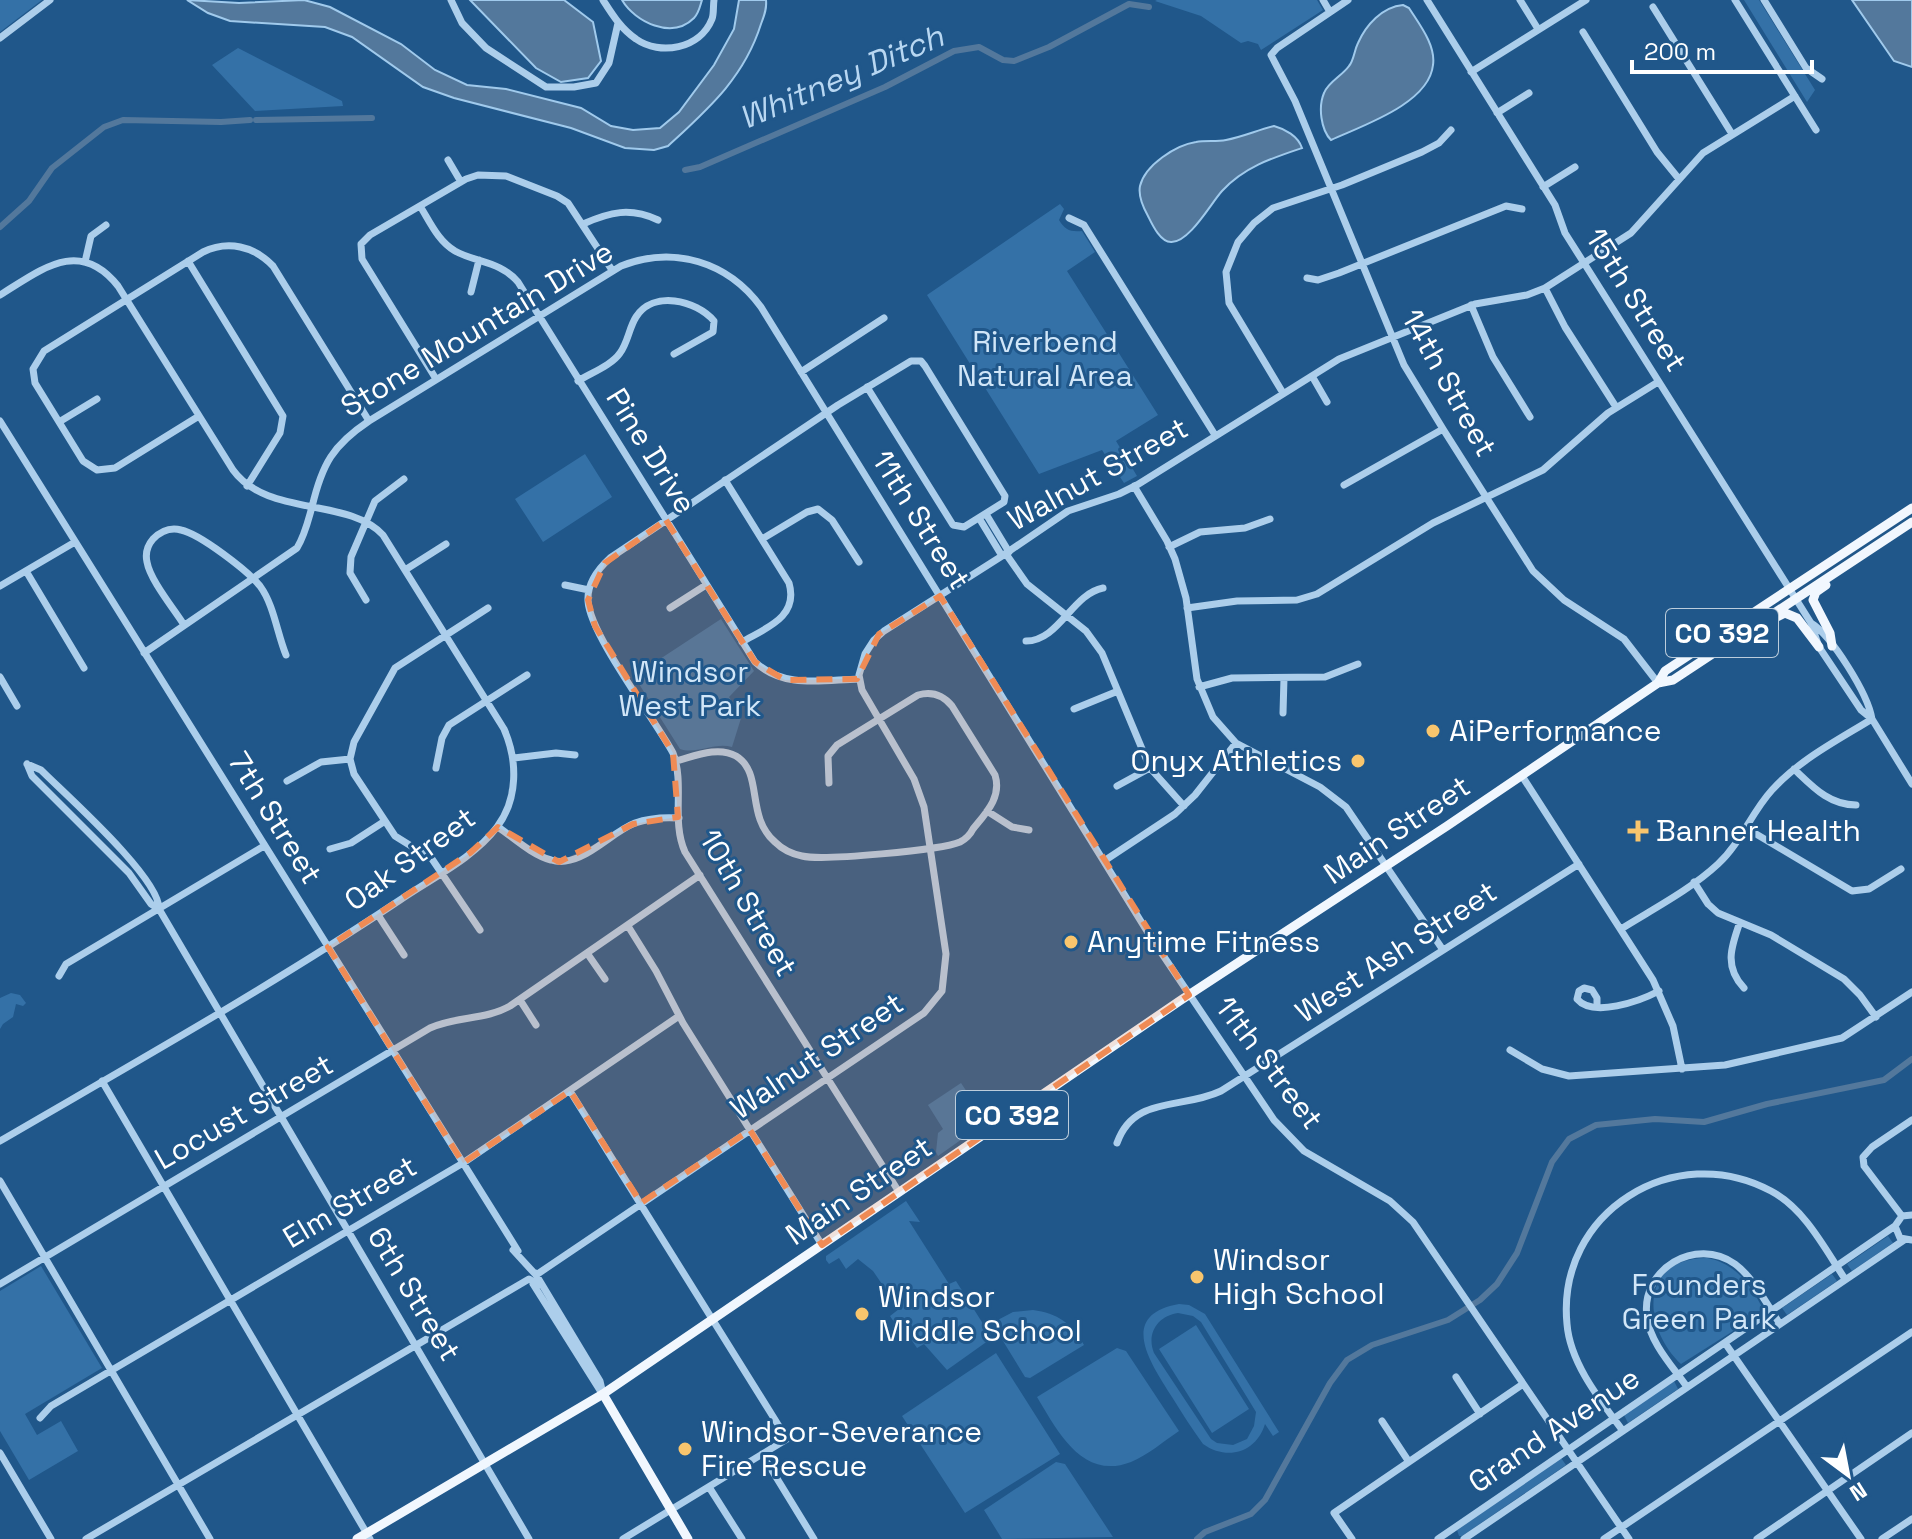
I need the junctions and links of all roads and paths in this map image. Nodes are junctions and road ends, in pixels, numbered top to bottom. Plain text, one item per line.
1 (50, 0) edge
2 (451, 0) edge
3 (603, 0) edge
4 (714, 0) edge
5 (1323, 0) edge
6 (1348, 0) edge
7 (1427, 0) edge
8 (1520, 0) edge
9 (1586, 0) edge
10 (1735, 0) edge
11 (1764, 0) edge
12 (1653, 7) dead end
13 (1330, 12) junction
14 (618, 23) junction
15 (1538, 29) junction
16 (1583, 32) dead end
17 (0, 38) edge
18 (1471, 72) junction
19 (1822, 79) dead end
20 (1529, 93) dead end
21 (1795, 96) junction
22 (1497, 113) junction
23 (1451, 130) dead end
24 (1816, 130) dead end
25 (1732, 134) junction
26 (448, 160) dead end
27 (1575, 167) dead end
28 (1679, 179) junction
29 (461, 182) junction
30 (1543, 187) junction
31 (1331, 188) junction
32 (420, 206) junction
33 (1522, 209) dead end
34 (1069, 218) dead end
35 (658, 220) dead end
36 (583, 224) junction
37 (106, 225) dead end
38 (351, 244) dead end
39 (361, 244) junction
40 (479, 260) junction
41 (188, 261) junction
42 (85, 262) junction
43 (1584, 263) junction
44 (1362, 264) junction
45 (612, 270) junction
46 (1307, 278) dead end
47 (1545, 288) junction
48 (471, 292) dead end
49 (0, 295) edge
50 (127, 300) junction
51 (1471, 305) junction
52 (539, 315) junction
53 (884, 318) dead end
54 (771, 323) joint
55 (1393, 337) junction
56 (674, 354) dead end
57 (801, 372) junction
58 (1312, 376) junction
59 (436, 379) junction
60 (578, 381) junction
61 (1658, 382) junction
62 (867, 387) junction
63 (1283, 393) junction
64 (97, 399) dead end
65 (1327, 402) dead end
66 (1616, 407) junction
67 (826, 413) junction
68 (199, 416) junction
69 (1530, 417) dead end
70 (0, 421) edge
71 (369, 421) junction
72 (59, 422) junction
73 (1443, 429) junction
74 (1215, 435) junction
75 (404, 479) dead end
76 (725, 480) junction
77 (1344, 485) dead end
78 (247, 486) junction
79 (1134, 486) junction
80 (1486, 497) junction
81 (1912, 502) edge
82 (312, 507) junction
83 (1912, 508) edge
84 (982, 516) junction
85 (1270, 519) dead end
86 (1895, 519) junction
87 (666, 520) junction
88 (1912, 520) edge
89 (365, 521) junction
90 (762, 539) junction
91 (75, 542) junction
92 (446, 544) dead end
93 (1169, 547) junction
94 (1006, 554) junction
95 (1861, 556) junction
96 (859, 562) dead end
97 (405, 570) junction
98 (26, 571) junction
99 (253, 578) junction
100 (565, 585) dead end
101 (706, 585) junction
102 (0, 586) edge
103 (1103, 588) dead end
104 (1789, 588) junction
105 (589, 590) junction
106 (940, 596) junction
107 (1795, 598) junction
108 (366, 600) dead end
109 (488, 608) dead end
110 (670, 608) dead end
111 (1187, 608) junction
112 (1065, 615) junction
113 (1811, 623) junction
114 (184, 625) junction
115 (446, 635) junction
116 (1026, 641) dead end
117 (742, 642) junction
118 (1730, 642) junction
119 (1832, 646) junction
120 (1819, 647) junction
121 (144, 653) junction
122 (286, 655) dead end
123 (1358, 664) dead end
124 (84, 668) dead end
125 (527, 675) dead end
126 (0, 677) edge
127 (1284, 678) junction
128 (859, 679) junction
129 (1658, 683) junction
130 (1199, 687) junction
131 (1118, 691) junction
132 (486, 701) junction
133 (17, 706) dead end
134 (1074, 709) dead end
135 (1283, 713) dead end
136 (1872, 719) junction
137 (877, 720) junction
138 (1236, 743) junction
139 (575, 755) dead end
140 (514, 758) junction
141 (350, 759) junction
142 (676, 761) junction
143 (436, 768) dead end
144 (1150, 768) junction
145 (1794, 769) junction
146 (1522, 776) junction
147 (287, 781) dead end
148 (829, 783) dead end
149 (1912, 784) edge
150 (1117, 786) dead end
151 (1856, 805) dead end
152 (1184, 806) junction
153 (987, 811) junction
154 (679, 818) junction
155 (385, 821) junction
156 (498, 827) junction
157 (1746, 828) junction
158 (1029, 830) dead end
159 (264, 846) junction
160 (930, 848) junction
161 (330, 849) dead end
162 (1104, 861) junction
163 (1579, 864) junction
164 (1387, 866) junction
165 (1901, 869) dead end
166 (441, 872) junction
167 (700, 875) junction
168 (1694, 882) junction
169 (159, 909) junction
170 (378, 915) junction
171 (1740, 922) junction
172 (628, 926) junction
173 (1621, 929) junction
174 (480, 930) dead end
175 (328, 947) junction
176 (1443, 950) junction
177 (587, 953) junction
178 (404, 955) dead end
179 (59, 976) dead end
180 (605, 979) dead end
181 (1744, 988) dead end
182 (1659, 991) junction
183 (1912, 992) edge
184 (1189, 995) junction
185 (520, 1000) junction
186 (1597, 1006) dead end
187 (219, 1012) junction
188 (679, 1016) junction
189 (1876, 1017) junction
190 (536, 1025) dead end
191 (1510, 1050) dead end
192 (393, 1052) junction
193 (1682, 1069) junction
194 (1245, 1077) junction
195 (828, 1080) junction
196 (102, 1081) junction
197 (570, 1091) junction
198 (282, 1118) junction
199 (1912, 1120) edge
200 (750, 1130) junction
201 (0, 1141) edge
202 (1117, 1143) dead end
203 (463, 1163) junction
204 (0, 1181) edge
205 (163, 1187) junction
206 (899, 1192) junction
207 (641, 1203) junction
208 (1912, 1215) edge
209 (1902, 1216) junction
210 (1895, 1226) junction
211 (348, 1231) junction
212 (510, 1240) junction
213 (1908, 1240) edge
214 (822, 1245) junction
215 (45, 1257) junction
216 (1837, 1266) junction
217 (533, 1277) junction
218 (1845, 1279) junction
219 (0, 1284) edge
220 (230, 1301) junction
221 (1771, 1311) junction
222 (713, 1319) junction
223 (1780, 1324) junction
224 (1912, 1332) edge
225 (1725, 1343) junction
226 (416, 1345) junction
227 (1734, 1356) junction
228 (111, 1370) junction
229 (1678, 1374) junction
230 (1456, 1377) dead end
231 (1523, 1384) junction
232 (1687, 1387) junction
233 (603, 1394) junction
234 (1480, 1414) junction
235 (297, 1415) junction
236 (40, 1418) dead end
237 (1613, 1419) junction
238 (1382, 1421) dead end
239 (1779, 1421) junction
240 (1623, 1431) junction
241 (1912, 1433) edge
242 (1568, 1450) junction
243 (0, 1453) edge
244 (762, 1454) junction
245 (1409, 1462) junction
246 (1577, 1462) junction
247 (485, 1464) junction
248 (178, 1485) junction
249 (709, 1487) junction
250 (1827, 1491) junction
251 (671, 1511) junction
252 (1912, 1519) edge
253 (1621, 1527) junction
254 (1452, 1535) edge
255 (368, 1536) edge
256 (51, 1539) edge
257 (86, 1539) edge
258 (210, 1539) edge
259 (357, 1539) edge
260 (529, 1539) edge
261 (623, 1539) edge
262 (688, 1539) edge
263 (742, 1539) edge
264 (814, 1539) edge
265 (1352, 1539) edge
266 (1438, 1539) edge
267 (1464, 1539) edge
268 (1604, 1539) edge
269 (1629, 1539) edge
270 (1757, 1539) edge
271 (1861, 1539) edge
272 (1882, 1539) edge

1 - 17 street
2 - 14 street
3 - 14 street
4 - 14 street
5 - 13 street
6 - 13 street
7 - 18 street, 15th Street
8 - 15 street
9 - 15 street
10 - 21 street
11 - 19 street
12 - 25 street
13 - 31 street, 14th Street
15 - 18 street
16 - 28 street
18 - 22 street, 15th Street
20 - 22 street
21 - 24 street
21 - 25 street, Walnut Street
22 - 30 street, 15th Street
23 - 31 street
25 - 28 street, Walnut Street
26 - 29 street
27 - 30 street
28 - 43 street, Walnut Street
29 - 32 street
29 - 36 street
30 - 43 street, 15th Street
31 - 44 street, 14th Street
31 - 63 street
32 - 39 street
32 - 40 street, Pine Drive
33 - 44 street
34 - 74 street
35 - 36 street
36 - 45 street
37 - 42 street
38 - 39 street
39 - 59 street
40 - 48 street
40 - 52 street, Pine Drive
41 - 50 street
41 - 71 street
41 - 78 street
42 - 49 street
42 - 50 street
43 - 47 street, Walnut Street
43 - 61 street, 15th Street
44 - 46 street
44 - 55 street, 14th Street
45 - 52 street, Stone Mountain Drive
45 - 54 street, Stone Mountain Drive
47 - 51 street, Walnut Street
47 - 66 street
50 - 68 street
50 - 72 street
51 - 55 street, Walnut Street
51 - 69 street
52 - 59 street, Stone Mountain Drive
52 - 60 street, Pine Drive
53 - 57 street
54 - 57 street, 11th Street
55 - 58 street, Walnut Street
55 - 73 street, 14th Street
56 - 60 street
57 - 67 street, 11th Street
58 - 63 street, Walnut Street
58 - 65 street
59 - 71 street, Stone Mountain Drive
60 - 87 street, Pine Drive
61 - 66 street
61 - 104 street, 15th Street
62 - 67 street
62 - 84 street
62 - 84 street
63 - 74 street, Walnut Street
64 - 72 street
66 - 80 street
67 - 76 street
67 - 106 street, 11th Street
68 - 72 street
68 - 78 street
70 - 91 street, 7th Street
71 - 82 street, Stone Mountain Drive
73 - 77 street
73 - 80 street, 14th Street
74 - 79 street, Walnut Street
75 - 89 street
76 - 87 street
76 - 90 street
78 - 82 street
79 - 93 street
79 - 94 street, Walnut Street
80 - 111 street
80 - 129 street, 14th Street
81 - 86 main road
82 - 89 street
82 - 99 street, Stone Mountain Drive
83 - 86 main road, Main Street / CO 392
84 - 94 street
85 - 93 street
86 - 104 main road, Main Street / CO 392
87 - 101 street, Pine Drive
87 - 105 street
88 - 95 main road, Main Street / CO 392
89 - 97 street, Oak Street
89 - 108 street
90 - 96 street
90 - 117 street
91 - 98 street
91 - 121 street, 7th Street
92 - 97 street
93 - 111 street
94 - 106 street, Walnut Street
94 - 112 street
95 - 107 main road, Main Street / CO 392
95 - 119 main road
97 - 115 street, Oak Street
98 - 102 street
98 - 124 street
99 - 114 street, Stone Mountain Drive
99 - 114 street
99 - 122 street
100 - 105 street
101 - 110 street
101 - 117 street, Pine Drive
103 - 112 street
104 - 107 street, 15th Street
104 - 129 main road, Main Street / CO 392
105 - 142 street, 10th Street
106 - 128 street, Walnut Street
106 - 162 street, 11th Street
107 - 113 street, 15th Street
107 - 118 main road, Main Street / CO 392
109 - 115 street
111 - 130 street
112 - 116 street
112 - 131 street
113 - 119 street, 15th Street
113 - 120 street, 15th Street
114 - 121 street, Stone Mountain Drive
115 - 132 street, Oak Street
115 - 141 street
117 - 128 street, Pine Drive
118 - 120 main road
118 - 129 main road, Main Street / CO 392
119 - 136 street, 15th Street
120 - 136 street, 15th Street
121 - 159 street, 7th Street
123 - 127 street
125 - 132 street
126 - 133 street
127 - 130 street
127 - 135 street
128 - 137 street, Walnut Street
129 - 146 main road, Main Street / CO 392
130 - 138 street
131 - 134 street
131 - 144 street
132 - 140 street, Oak Street
132 - 143 street
136 - 145 street
136 - 149 street
137 - 148 street
137 - 153 street
137 - 160 street, Walnut Street
138 - 152 street
138 - 164 street
139 - 140 street
140 - 156 street, Oak Street
141 - 147 street
141 - 155 street
142 - 154 street, 10th Street
142 - 160 street
144 - 150 street
144 - 152 street
145 - 151 street
145 - 157 street
146 - 163 street
146 - 164 main road, Main Street / CO 392
152 - 162 street
153 - 158 street
153 - 160 street
154 - 156 street
154 - 167 street, 10th Street
155 - 161 street
155 - 166 street
156 - 166 street, Oak Street
157 - 165 street
157 - 168 street
159 - 169 street
159 - 175 street, 7th Street
160 - 195 street, Walnut Street
162 - 184 street, 11th Street
163 - 173 street
163 - 176 street, West Ash Street
164 - 176 street
164 - 184 main road, Main Street / CO 392
166 - 170 street, Oak Street
166 - 174 street
167 - 172 street, Locust Street
167 - 195 street, 10th Street
168 - 171 street
168 - 173 street
169 - 169 street, 6th Street
169 - 179 street
169 - 187 street, 6th Street
170 - 175 street, Oak Street
170 - 178 street
171 - 181 street
171 - 189 street
172 - 177 street, Locust Street
172 - 188 street
173 - 182 street
175 - 187 street, Oak Street
175 - 192 street, 7th Street
176 - 194 street, West Ash Street
177 - 180 street
177 - 185 street, Locust Street
182 - 186 street
182 - 193 street
183 - 189 street
184 - 194 street, 11th Street
184 - 206 main road, Main Street / CO 392
185 - 190 street
185 - 192 street, Locust Street
187 - 196 street, Oak Street
187 - 198 street, 6th Street
188 - 197 street, Elm Street
188 - 200 street
189 - 193 street
191 - 193 street
192 - 198 street, Locust Street
192 - 203 street, 7th Street
194 - 202 street, West Ash Street
194 - 231 street, 11th Street
195 - 200 street, Walnut Street
195 - 206 street, 10th Street
196 - 201 street, Oak Street
196 - 205 street
197 - 203 street, Elm Street
197 - 207 street
198 - 205 street, Locust Street
198 - 211 street, 6th Street
199 - 209 street
200 - 207 street, Walnut Street
200 - 214 street
203 - 211 street, Elm Street
203 - 212 street, 7th Street
204 - 215 street
205 - 215 street, Locust Street
205 - 220 street
206 - 214 main road, Main Street / CO 392
207 - 217 street, Walnut Street
207 - 222 street
208 - 209 street
209 - 210 street
210 - 213 street
210 - 216 street, Grand Avenue
211 - 220 street, Elm Street
211 - 226 street, 6th Street
212 - 217 street, 7th Street
212 - 217 street, 7th Street
213 - 218 street, Grand Avenue
214 - 222 main road, Main Street / CO 392
215 - 219 street, Locust Street
215 - 228 street
216 - 218 street
216 - 221 street, Grand Avenue
216 - 237 street
217 - 226 street, Walnut Street
217 - 233 street, 7th Street
217 - 233 street, 7th Street
218 - 223 street, Grand Avenue
220 - 228 street, Elm Street
220 - 235 street
221 - 223 street
221 - 225 street, Grand Avenue
221 - 229 street
222 - 233 main road, Main Street / CO 392
222 - 244 street
223 - 227 street, Grand Avenue
224 - 239 street
225 - 227 street
225 - 229 street, Grand Avenue
226 - 235 street, Walnut Street
226 - 247 street, 6th Street
227 - 232 street, Grand Avenue
227 - 239 street
228 - 236 street, Elm Street
228 - 248 street
229 - 232 street
229 - 237 street, Grand Avenue
230 - 234 street
231 - 234 street
231 - 242 street, 11th Street
232 - 240 street, Grand Avenue
233 - 247 main road, Main Street
233 - 251 main road, 7th Street
234 - 245 street
235 - 248 street, Walnut Street
235 - 255 street
237 - 240 street
237 - 242 street, Grand Avenue
238 - 245 street
239 - 250 street
239 - 253 street
240 - 246 street, Grand Avenue
241 - 250 street
242 - 246 street, 11th Street
242 - 254 street, Grand Avenue
243 - 256 street
244 - 249 street
244 - 264 street
245 - 265 street
246 - 253 street, 11th Street
246 - 267 street, Grand Avenue
247 - 255 main road, Main Street
247 - 260 street, 6th Street
248 - 257 street, Walnut Street
248 - 258 street
249 - 251 street
249 - 263 street
250 - 270 street
250 - 271 street
251 - 261 street
251 - 262 main road, 7th Street
252 - 272 street
253 - 268 street
253 - 269 street, 11th Street
254 - 266 street, Grand Avenue
255 - 259 main road, Main Street

